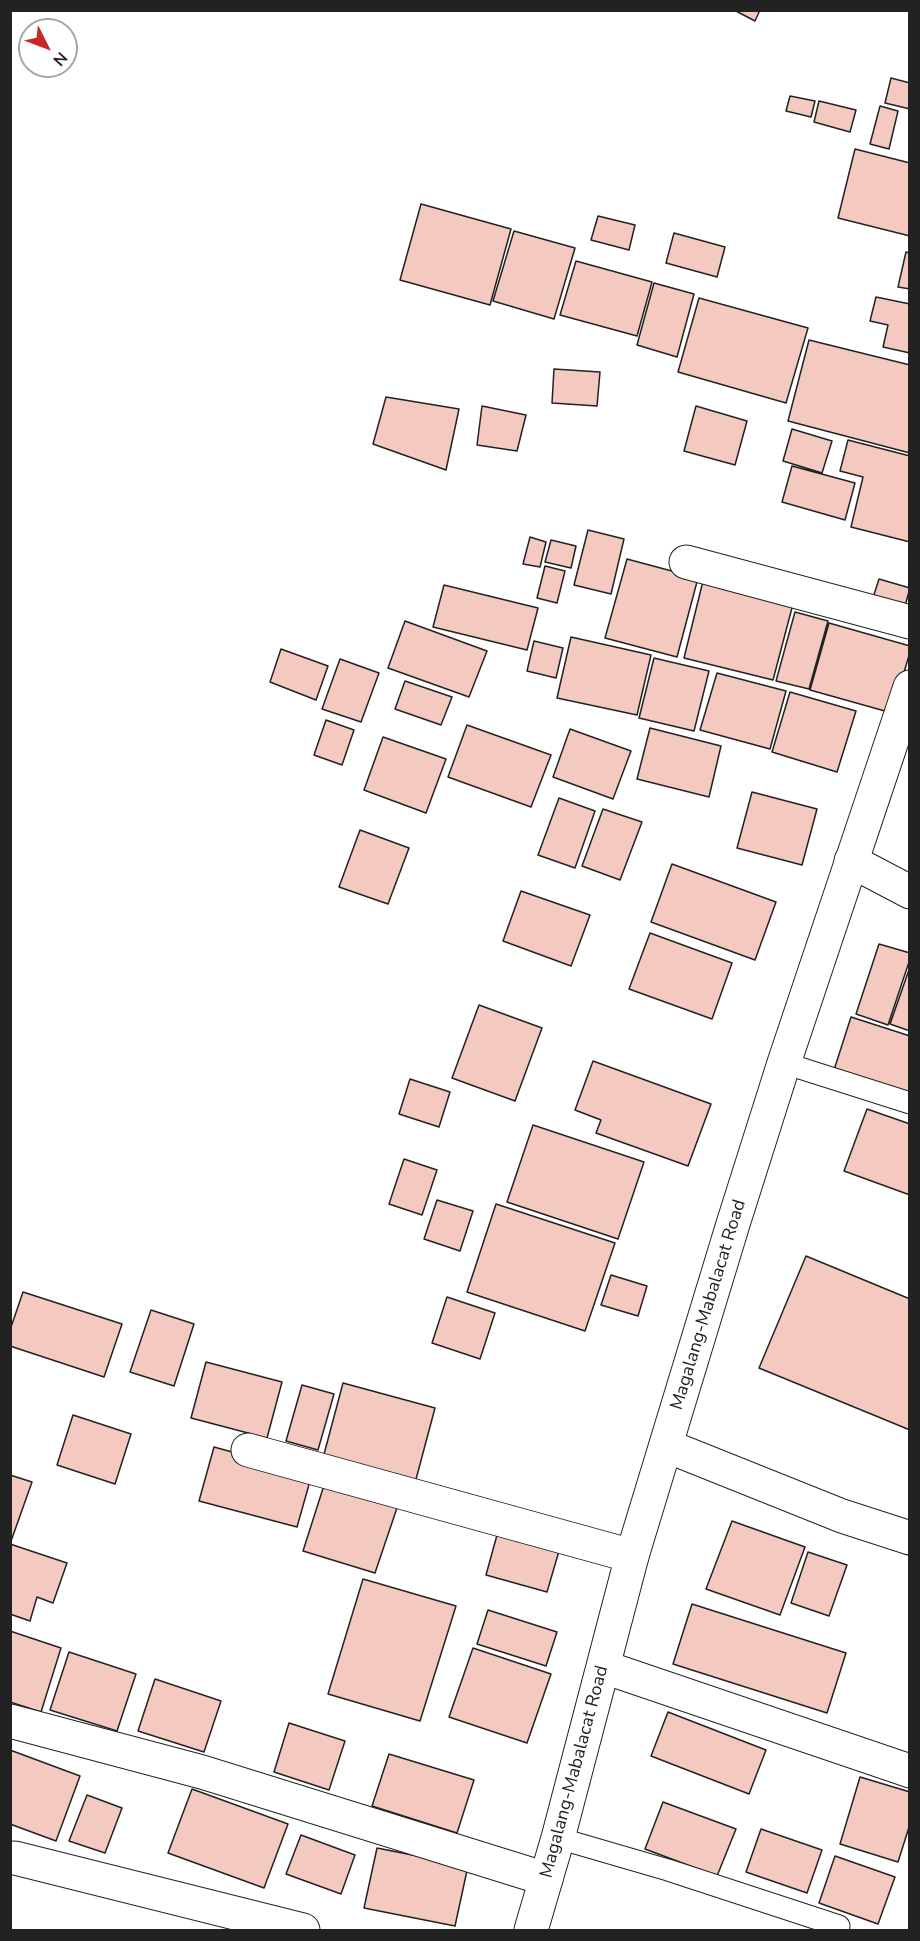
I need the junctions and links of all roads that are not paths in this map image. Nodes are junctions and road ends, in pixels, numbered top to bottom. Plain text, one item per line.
1 (686, 562) dead end
2 (909, 622) edge
3 (909, 687) edge
4 (851, 861) junction
5 (909, 892) edge
6 (784, 1063) junction
7 (909, 1103) edge
8 (667, 1446) junction
9 (248, 1450) dead end
10 (909, 1538) edge
11 (632, 1556) junction
12 (604, 1667) junction
13 (10, 1721) edge
14 (909, 1771) edge
15 (558, 1838) junction
16 (15, 1858) dead end
17 (546, 1879) junction
18 (839, 1926) dead end
19 (303, 1930) edge
20 (531, 1930) edge

1 - 2 street
3 - 4 street, Magalang-Mabalacat Road
4 - 5 street
4 - 6 street, Magalang-Mabalacat Road
6 - 7 lane
6 - 8 street, Magalang-Mabalacat Road
8 - 10 street
8 - 11 street, Magalang-Mabalacat Road
9 - 11 street
11 - 12 street, Magalang-Mabalacat Road
12 - 14 street
12 - 15 street, Magalang-Mabalacat Road
13 - 17 street
15 - 17 street, Magalang-Mabalacat Road
15 - 18 lane
16 - 19 street
17 - 20 street, Magalang-Mabalacat Road

